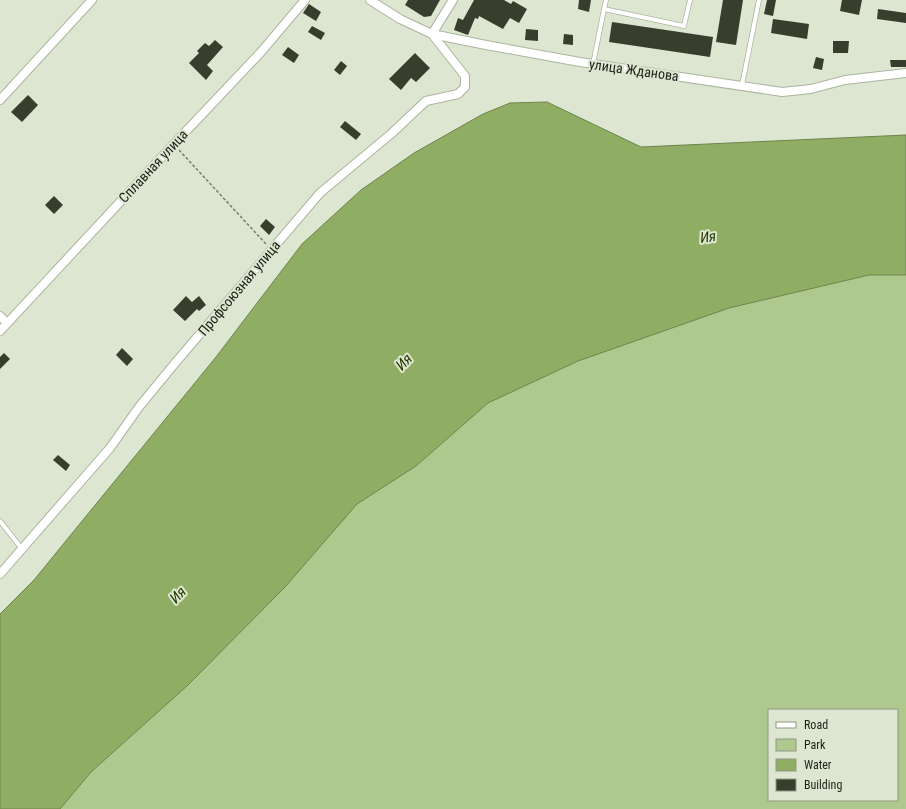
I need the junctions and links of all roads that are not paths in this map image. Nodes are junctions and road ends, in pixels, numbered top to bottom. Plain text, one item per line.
1 (92, 0) edge
2 (305, 0) edge
3 (370, 0) edge
4 (453, 0) edge
5 (606, 0) edge
6 (690, 0) edge
7 (759, 0) edge
8 (604, 9) junction
9 (432, 34) junction
10 (593, 64) junction
11 (906, 73) edge
12 (742, 85) junction
13 (0, 100) edge
14 (0, 316) edge
15 (7, 323) junction
16 (0, 331) edge
17 (0, 522) edge
18 (23, 550) junction
19 (0, 574) edge

1 - 13 street
2 - 15 street, Сплавная улица
3 - 9 street, улица Жданова
4 - 9 street
5 - 8 lane
6 - 8 lane
7 - 12 lane
8 - 10 lane
9 - 10 street, улица Жданова
9 - 18 street, Профсоюзная улица
10 - 12 street, улица Жданова
11 - 12 street, улица Жданова
14 - 15 street
15 - 16 street, Сплавная улица
17 - 18 lane
18 - 19 street, Профсоюзная улица

